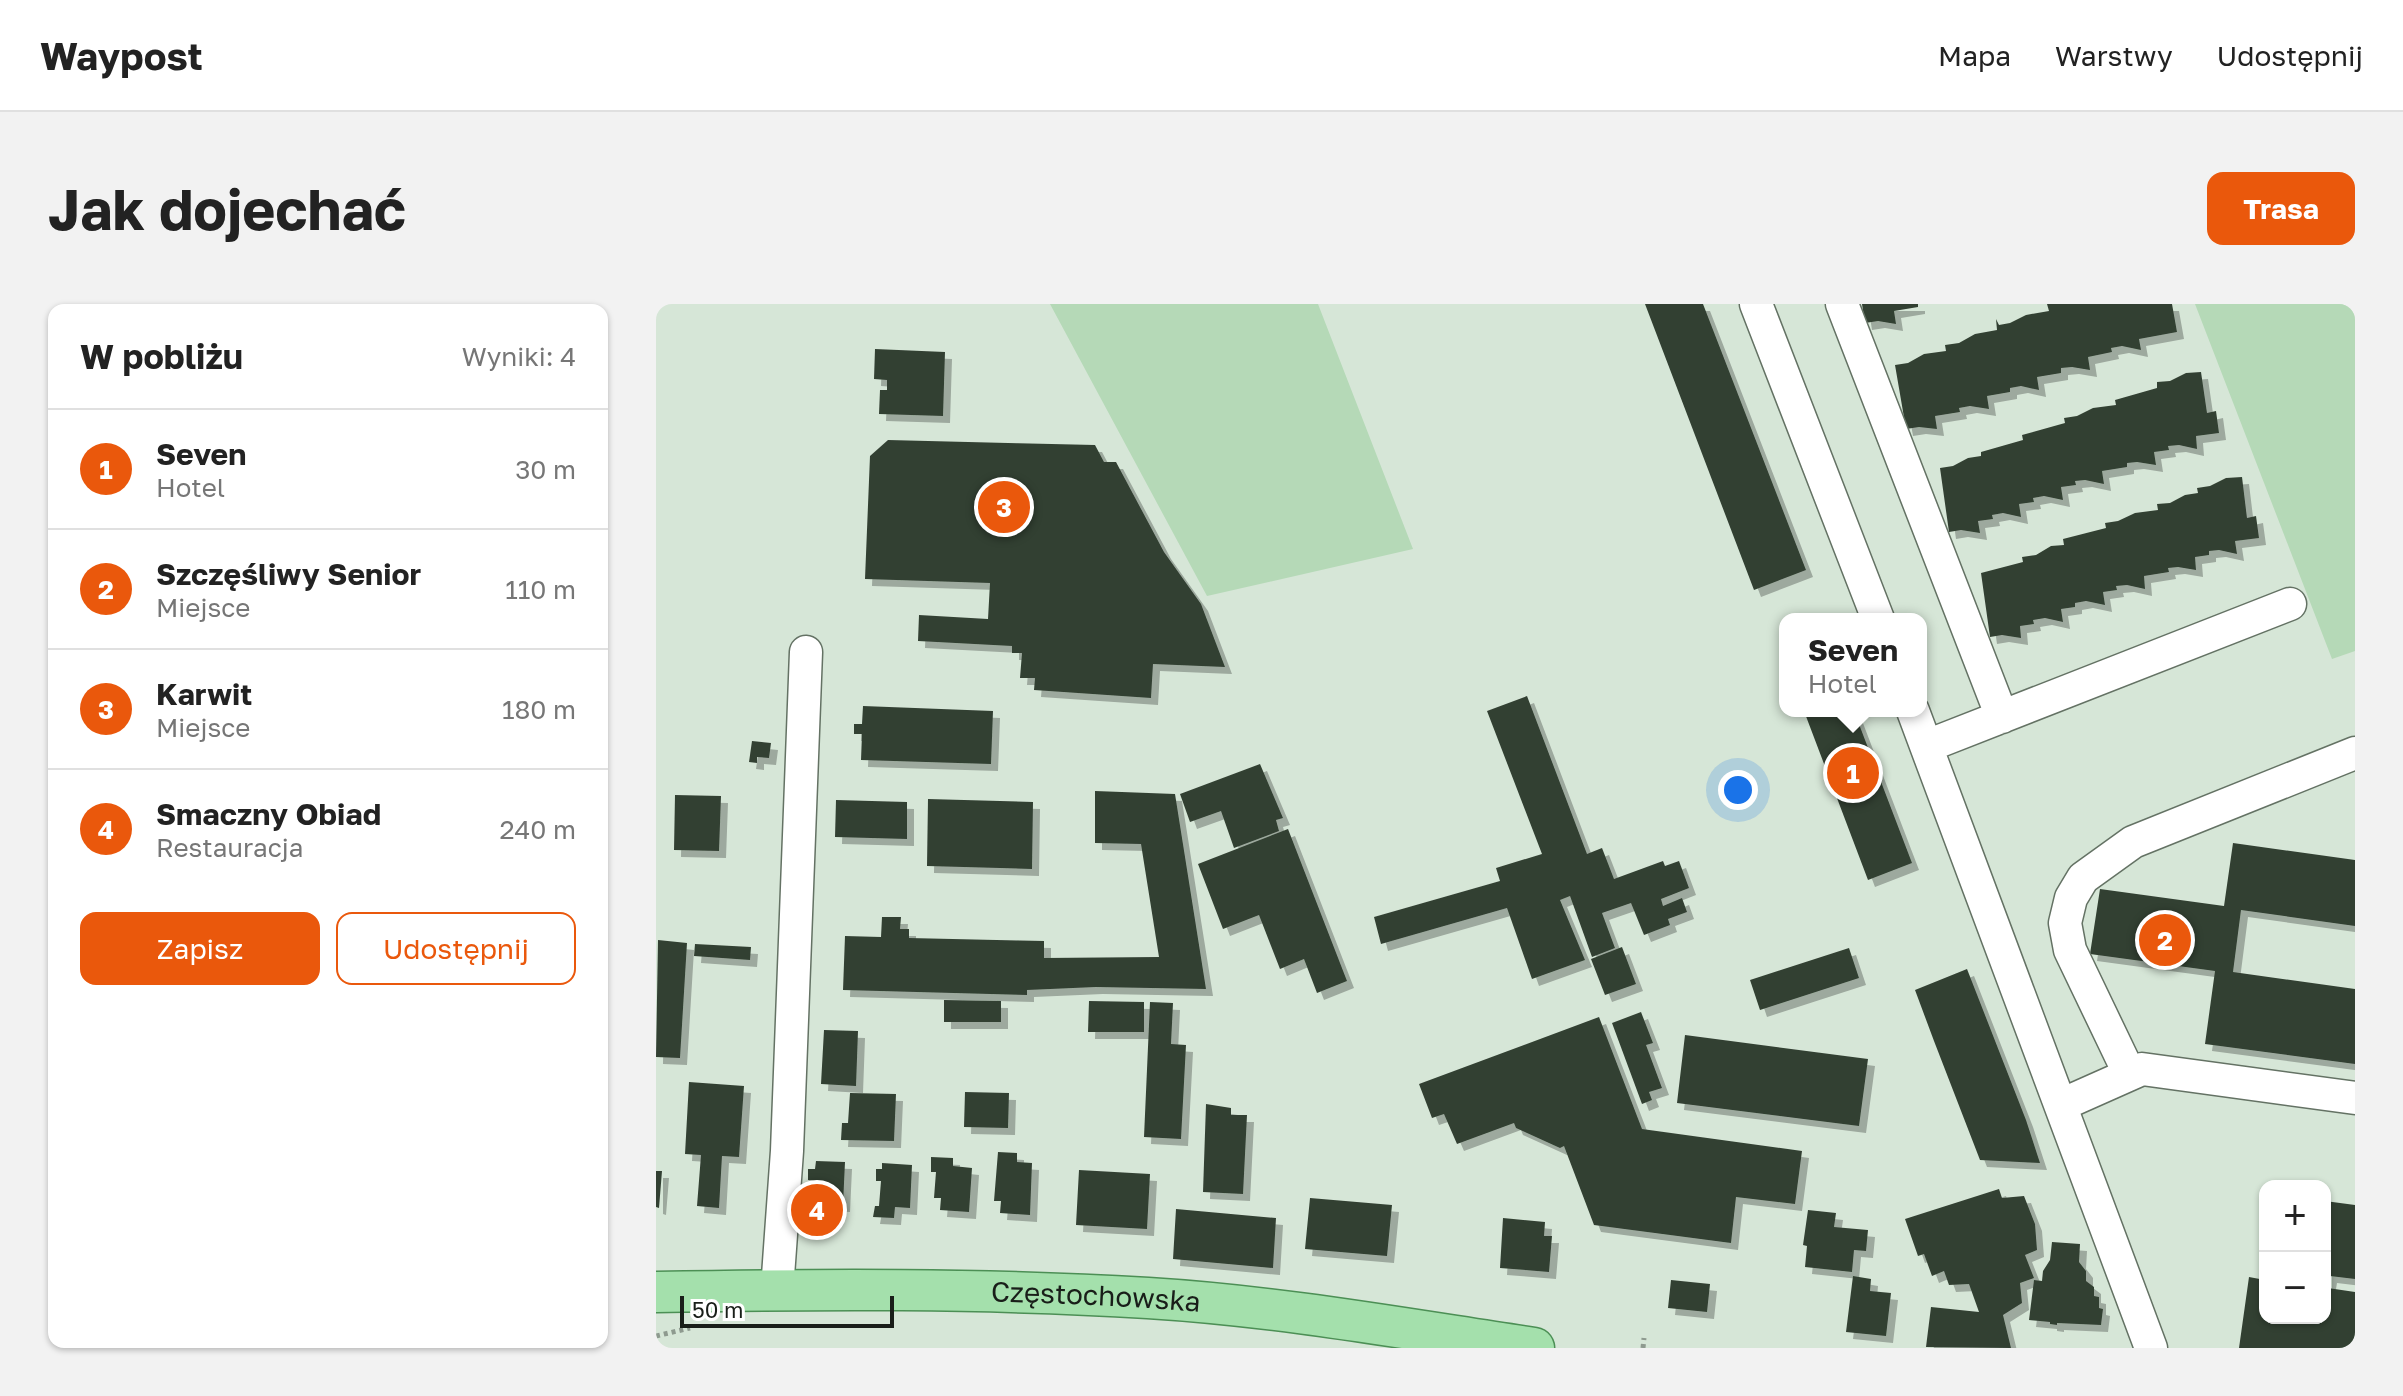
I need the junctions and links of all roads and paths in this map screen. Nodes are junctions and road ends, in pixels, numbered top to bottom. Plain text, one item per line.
1 (1756, 304) edge
2 (1842, 304) edge
3 (2290, 604) dead end
4 (1876, 613) edge
5 (806, 652) dead end
6 (1915, 717) edge
7 (2002, 717) junction
8 (1927, 746) junction
9 (2355, 753) edge
10 (2129, 1073) junction
11 (2355, 1098) edge
12 (2061, 1105) junction
13 (777, 1290) junction
14 (656, 1292) edge
15 (1644, 1338) dead end
16 (1423, 1340) edge
17 (1534, 1348) edge
18 (1643, 1348) edge
19 (2151, 1348) edge

1 - 4 lane
2 - 7 lane
3 - 7 lane
5 - 13 lane
6 - 8 lane
7 - 8 lane
8 - 12 lane
9 - 10 lane
10 - 11 lane
10 - 12 lane
12 - 19 lane
13 - 14 main road, Częstochowska
13 - 16 main road, Częstochowska
15 - 18 path
16 - 17 main road, Częstochowska

